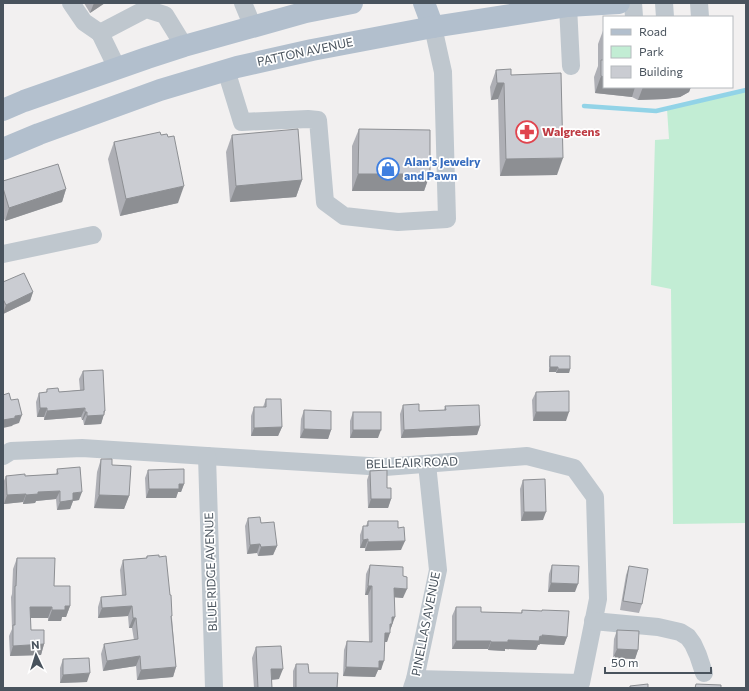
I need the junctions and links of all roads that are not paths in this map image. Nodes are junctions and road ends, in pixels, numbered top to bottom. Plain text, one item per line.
1 (71, 3) edge
2 (243, 3) edge
3 (352, 3) edge
4 (424, 3) edge
5 (633, 3) edge
6 (664, 3) edge
7 (699, 3) edge
8 (568, 6) junction
9 (609, 8) edge
10 (634, 16) edge
11 (665, 16) edge
12 (700, 16) edge
13 (253, 27) junction
14 (433, 27) junction
15 (100, 33) junction
16 (184, 46) junction
17 (571, 66) dead end
18 (117, 68) junction
19 (226, 70) junction
20 (3, 110) edge
21 (3, 149) edge
22 (93, 235) dead end
23 (3, 254) edge
24 (3, 456) edge
25 (207, 456) junction
26 (427, 464) junction
27 (593, 621) junction
28 (704, 672) dead end
29 (414, 683) edge
30 (214, 688) edge

1 - 15 street
2 - 13 street
3 - 13 main road
4 - 14 main road
5 - 10 street
6 - 11 street
7 - 12 street
8 - 9 main road, PATTON AVENUE
8 - 14 main road, PATTON AVENUE
8 - 17 street
13 - 16 main road
14 - 19 main road, PATTON AVENUE
14 - 19 street
15 - 16 street
15 - 18 street
16 - 18 main road
18 - 20 main road
19 - 21 main road, PATTON AVENUE
22 - 23 street
24 - 25 street, BELLEAIR ROAD
25 - 26 street, BELLEAIR ROAD
25 - 30 street, BLUE RIDGE AVENUE
26 - 27 street, BELLEAIR ROAD
26 - 29 street, PINELLAS AVENUE
27 - 28 street
27 - 29 street, BELLEAIR ROAD

